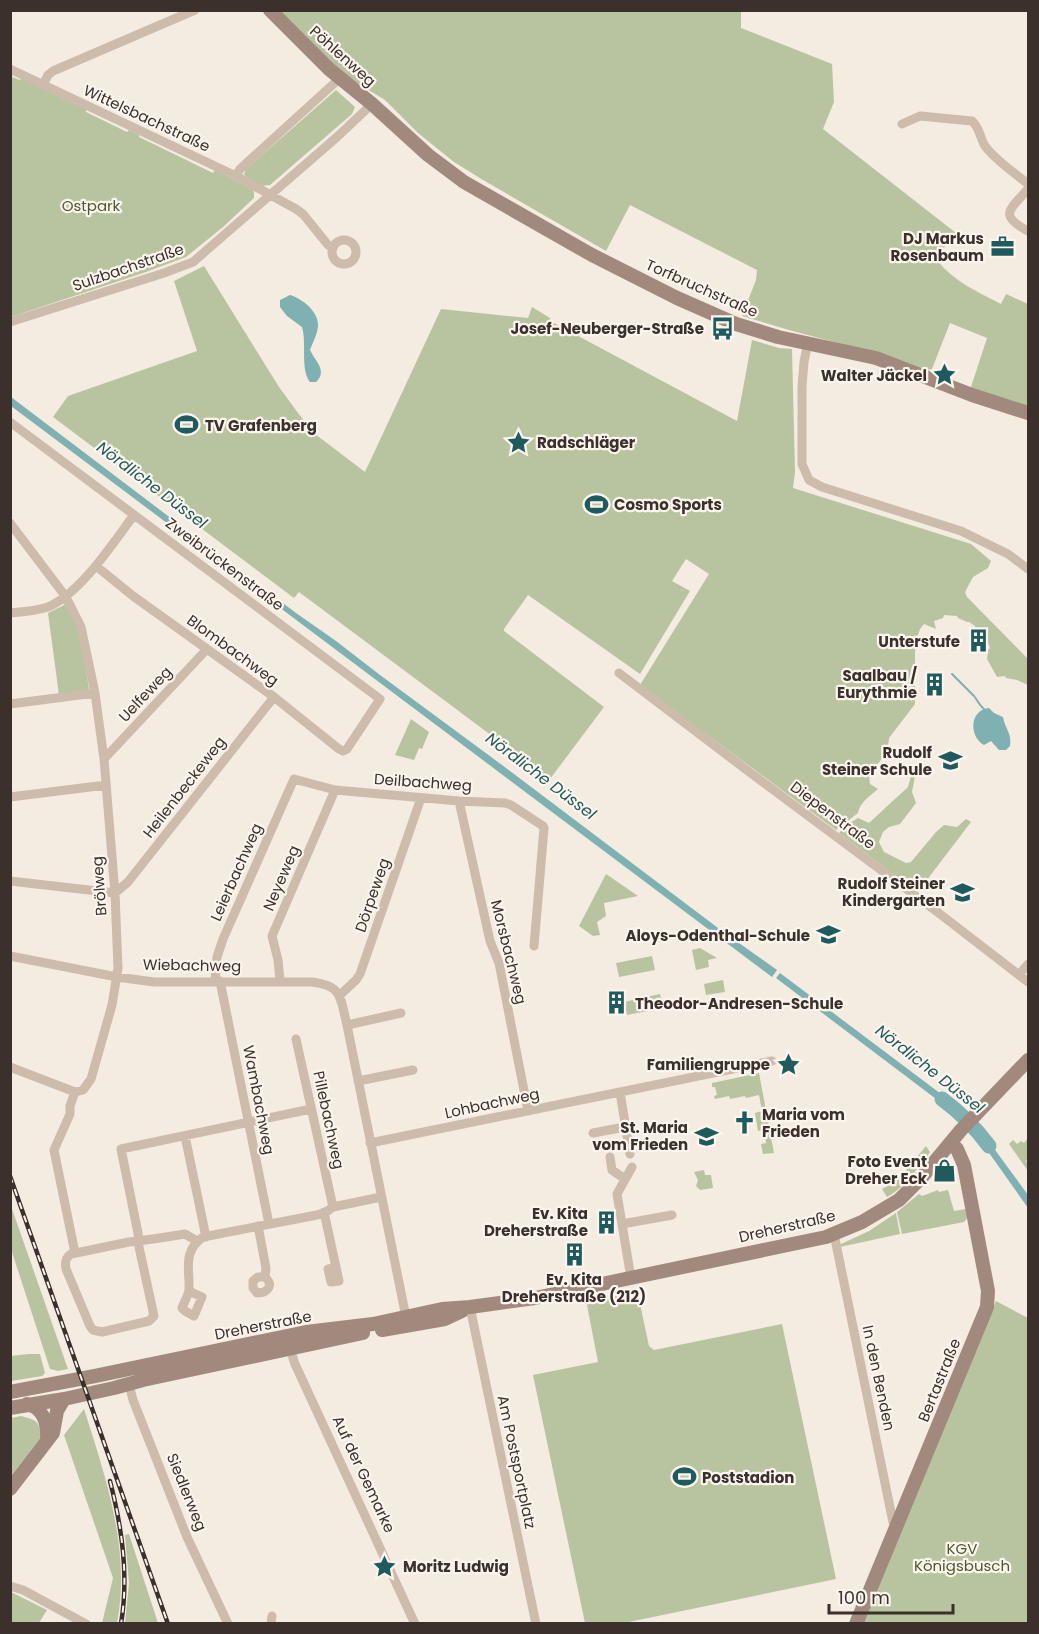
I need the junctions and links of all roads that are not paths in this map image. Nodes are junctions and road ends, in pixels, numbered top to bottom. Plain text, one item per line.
1 (195, 10) edge
2 (270, 10) edge
3 (10, 69) edge
4 (340, 78) junction
5 (43, 85) junction
6 (372, 104) junction
7 (902, 124) dead end
8 (395, 125) joint
9 (236, 176) junction
10 (1029, 187) edge
11 (269, 194) junction
12 (1029, 231) edge
13 (333, 248) dead end
14 (10, 322) edge
15 (808, 342) junction
16 (1029, 413) edge
17 (10, 422) edge
18 (134, 515) junction
19 (10, 523) edge
20 (96, 566) junction
21 (1029, 569) edge
22 (66, 597) junction
23 (10, 613) edge
24 (207, 649) junction
25 (620, 673) dead end
26 (95, 693) junction
27 (274, 697) junction
28 (10, 705) edge
29 (352, 743) joint
30 (104, 759) junction
31 (294, 779) joint
32 (106, 784) junction
33 (335, 790) junction
34 (10, 796) edge
35 (421, 798) junction
36 (459, 801) junction
37 (10, 881) edge
38 (116, 893) junction
39 (534, 946) dead end
40 (10, 956) edge
41 (1029, 964) edge
42 (1019, 975) junction
43 (117, 977) junction
44 (218, 981) junction
45 (280, 981) junction
46 (1029, 982) edge
47 (340, 995) junction
48 (401, 1013) dead end
49 (347, 1025) junction
50 (296, 1039) dead end
51 (1029, 1060) edge
52 (772, 1061) dead end
53 (10, 1067) edge
54 (413, 1070) dead end
55 (358, 1081) junction
56 (75, 1092) junction
57 (620, 1092) junction
58 (311, 1109) junction
59 (528, 1111) junction
60 (248, 1122) junction
61 (626, 1128) junction
62 (593, 1133) dead end
63 (185, 1136) junction
64 (370, 1143) junction
65 (951, 1143) junction
66 (630, 1154) dead end
67 (610, 1157) dead end
68 (632, 1167) dead end
69 (625, 1179) junction
70 (381, 1197) junction
71 (329, 1210) junction
72 (672, 1215) dead end
73 (270, 1224) junction
74 (622, 1224) junction
75 (258, 1226) junction
76 (834, 1234) junction
77 (201, 1239) junction
78 (138, 1241) junction
79 (75, 1253) junction
80 (336, 1267) dead end
81 (265, 1277) dead end
82 (631, 1278) junction
83 (189, 1291) dead end
84 (470, 1308) junction
85 (406, 1317) junction
86 (364, 1333) junction
87 (289, 1343) junction
88 (95, 1376) junction
89 (128, 1377) junction
90 (25, 1389) junction
91 (10, 1392) edge
92 (47, 1405) junction
93 (10, 1408) edge
94 (10, 1489) edge
95 (896, 1526) junction
96 (10, 1586) edge
97 (86, 1623) edge
98 (228, 1623) edge
99 (415, 1623) edge
100 (536, 1623) edge
101 (856, 1623) edge

1 - 5 street
2 - 4 main road, Pöhlenweg
3 - 5 street, Wittelsbachstraße
4 - 6 main road, Pöhlenweg
4 - 9 street
5 - 9 street, Wittelsbachstraße
6 - 8 main road, Pöhlenweg
6 - 11 street, Sulzbachstraße
7 - 10 street
8 - 15 main road, Torfbruchstraße
9 - 11 street, Wittelsbachstraße
10 - 12 street
11 - 13 street
11 - 14 street, Sulzbachstraße
15 - 16 main road, Torfbruchstraße
15 - 21 street
17 - 18 street, Zweibrückenstraße
18 - 20 street
18 - 29 street, Zweibrückenstraße
19 - 22 street, Brölweg
20 - 22 street
20 - 24 street, Blombachweg
22 - 23 street
22 - 26 street, Brölweg
24 - 27 street, Blombachweg
24 - 30 street, Uelfeweg
25 - 42 street, Diepenstraße
26 - 28 street
26 - 30 street, Brölweg
27 - 29 street, Blombachweg
27 - 38 street, Heilenbeckeweg
30 - 32 street, Brölweg
31 - 33 street, Deilbachweg
31 - 44 street, Leierbachweg
32 - 34 street
32 - 38 street, Brölweg
33 - 35 street, Deilbachweg
33 - 45 street, Neyeweg
35 - 36 street, Deilbachweg
35 - 47 street, Dörpeweg
36 - 39 street, Deilbachweg
36 - 59 street, Morsbachweg
37 - 38 street
38 - 43 street, Brölweg
40 - 43 street, Wiebachweg
41 - 42 street
42 - 46 street, Diepenstraße
43 - 44 street, Wiebachweg
43 - 56 street, Brölweg
44 - 45 street, Wiebachweg
44 - 60 street, Wambachweg
45 - 47 street, Wiebachweg
47 - 49 street
48 - 49 street
49 - 55 street
50 - 58 street, Pillebachweg
51 - 65 main road, Dreherstraße
52 - 57 street, Lohbachweg
53 - 56 street
54 - 55 street
55 - 64 street
56 - 79 street, Brölweg
57 - 59 street, Lohbachweg
57 - 61 street
58 - 60 street
58 - 71 street, Pillebachweg
59 - 64 street, Lohbachweg
60 - 63 street
60 - 73 street, Wambachweg
61 - 62 street
61 - 66 street
63 - 77 street
63 - 78 street
64 - 70 street
65 - 76 main road, Dreherstraße
65 - 95 main road, Bertastraße
67 - 69 street
68 - 69 street
69 - 74 street
70 - 71 street
70 - 85 street
71 - 73 street
71 - 80 street, Pillebachweg
72 - 74 street
73 - 75 street
74 - 82 street
75 - 77 street
75 - 81 street
76 - 82 main road, Dreherstraße
76 - 95 street, In den Benden
77 - 78 street
77 - 83 street
78 - 79 street
78 - 79 street
82 - 84 main road, Dreherstraße
84 - 85 main road, Dreherstraße
84 - 86 main road, Dreherstraße
84 - 100 street, Am Postsportplatz
85 - 86 street, Dreherstraße
85 - 87 main road, Dreherstraße
86 - 87 main road, Dreherstraße
87 - 89 main road, Dreherstraße
87 - 99 street, Auf der Gemarke
88 - 89 main road
88 - 90 main road
88 - 92 main road
89 - 92 main road
89 - 98 street, Siedlerweg
90 - 91 main road
90 - 92 main road
92 - 93 main road
92 - 94 main road
95 - 101 main road, Bertastraße
96 - 97 street

